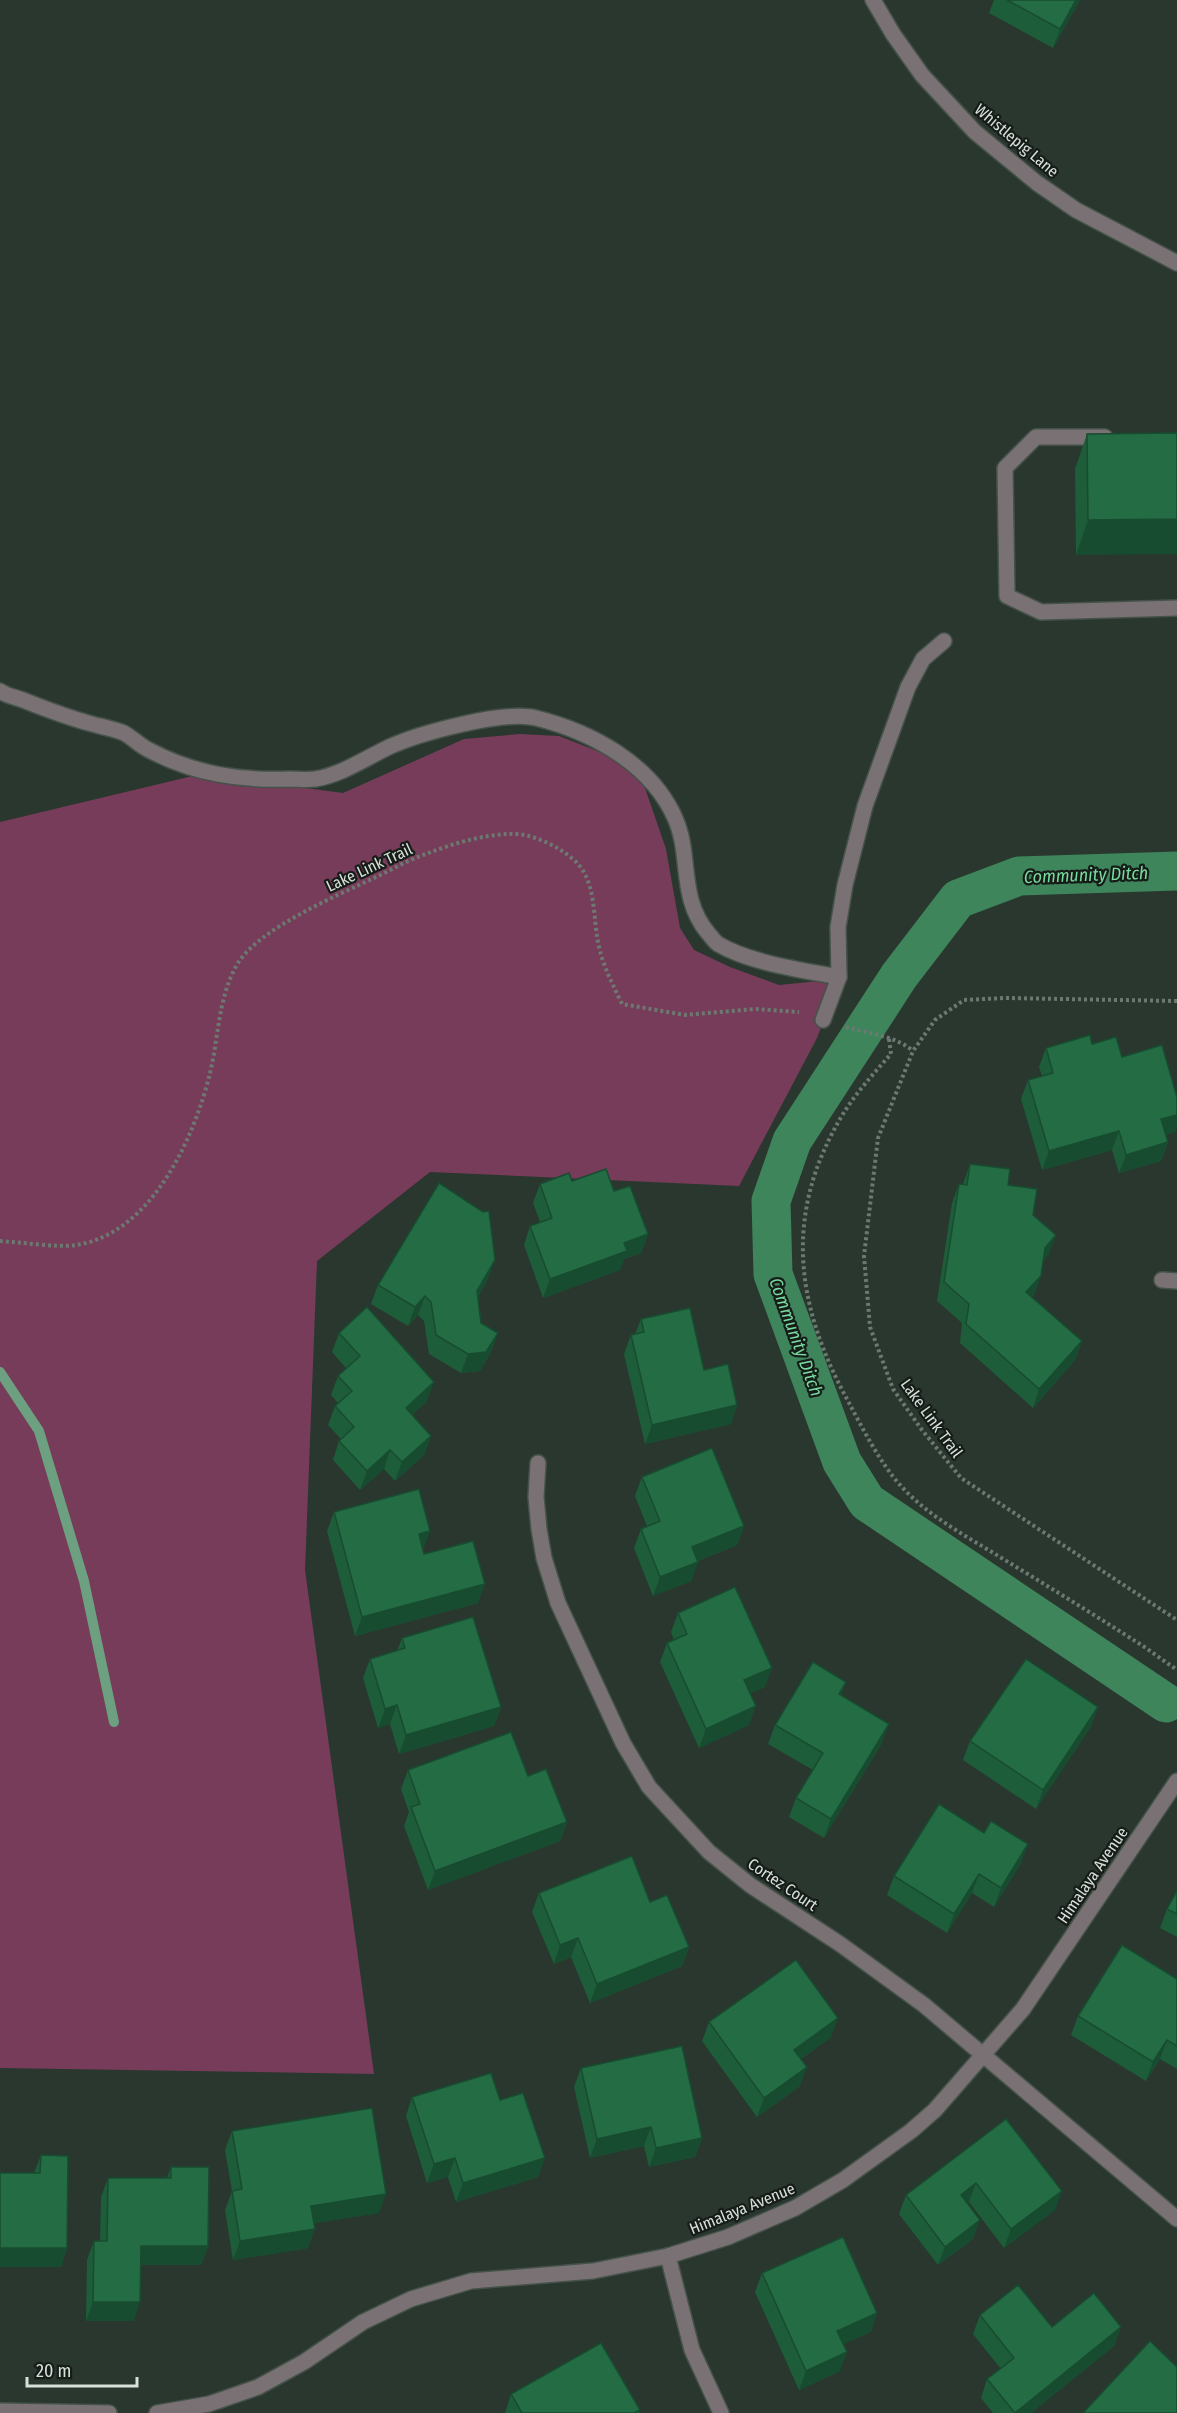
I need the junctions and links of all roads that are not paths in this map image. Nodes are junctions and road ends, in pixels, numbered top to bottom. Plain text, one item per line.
1 (873, 0) edge
2 (1177, 263) edge
3 (1118, 438) edge
4 (1177, 608) edge
5 (944, 641) dead end
6 (0, 691) edge
7 (839, 977) junction
8 (828, 1022) road end
9 (538, 1463) dead end
10 (1177, 1781) edge
11 (983, 2054) junction
12 (1177, 2219) edge
13 (668, 2256) junction
14 (0, 2411) edge
15 (109, 2413) edge
16 (157, 2413) edge
17 (721, 2413) edge

1 - 2 street, Whistlepig Lane
3 - 4 street
5 - 7 street
6 - 7 street
7 - 8 street
9 - 11 street, Cortez Court
10 - 11 street, Himalaya Avenue
11 - 12 street, Cortez Court
11 - 13 street, Himalaya Avenue
13 - 16 street, Himalaya Avenue
13 - 17 street
14 - 15 street

